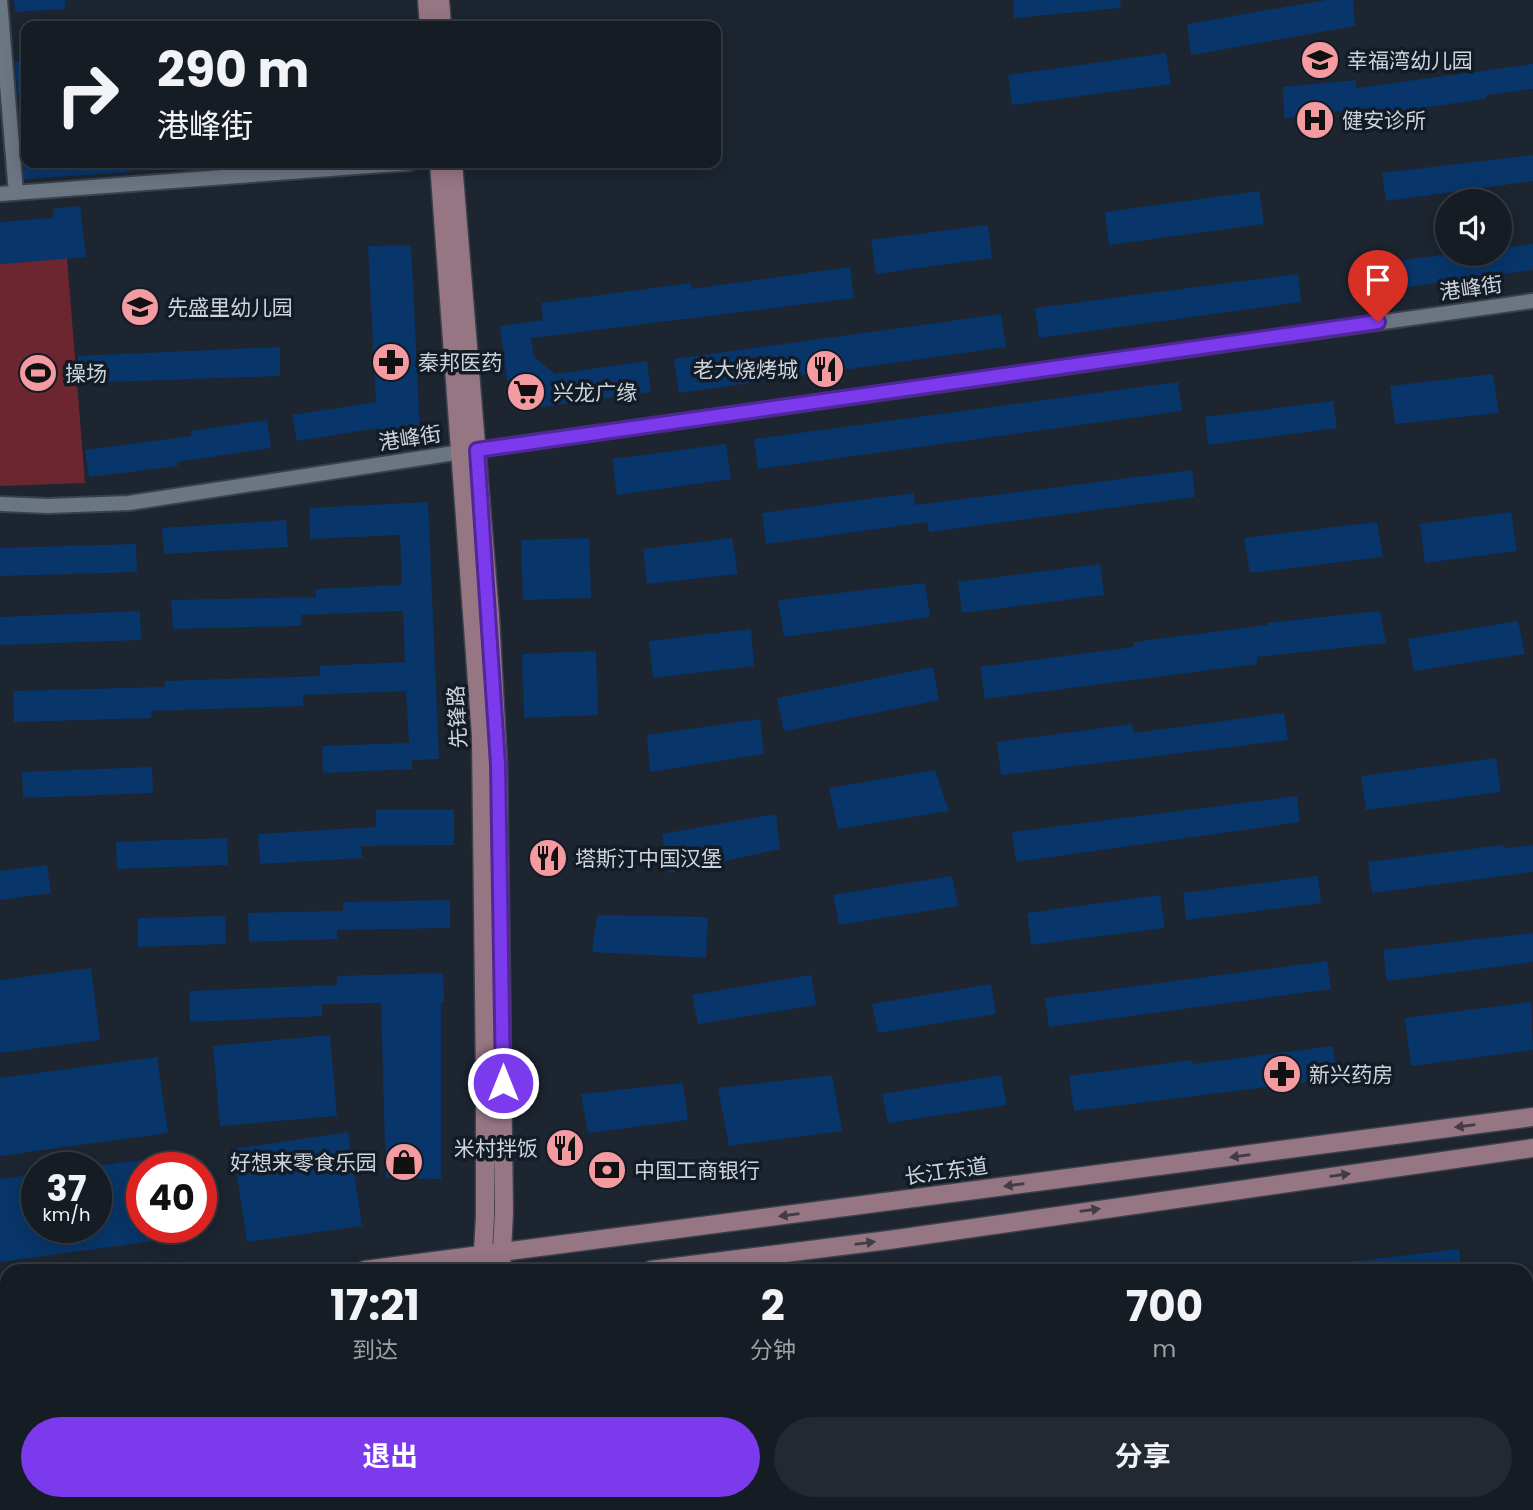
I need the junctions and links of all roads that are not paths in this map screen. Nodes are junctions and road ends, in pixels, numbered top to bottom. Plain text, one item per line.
1 (0, 0) edge
2 (427, 0) edge
3 (440, 0) edge
4 (429, 21) edge
5 (442, 21) edge
6 (344, 168) edge
7 (440, 168) edge
8 (453, 168) edge
9 (16, 193) junction
10 (0, 194) edge
11 (1533, 301) edge
12 (469, 451) junction
13 (0, 504) edge
14 (1533, 1117) edge
15 (1533, 1148) edge
16 (501, 1262) edge
17 (482, 1263) edge
18 (699, 1264) edge

1 - 9 street
2 - 4 street
3 - 5 street
6 - 9 street
7 - 12 street, 先锋路
8 - 12 street
9 - 10 street
11 - 12 street, 港峰街
12 - 13 street, 港峰街
12 - 16 street
12 - 17 street, 先锋路
14 -> 16 street, 长江东道
18 -> 15 street
16 - 17 street, 长江东道

